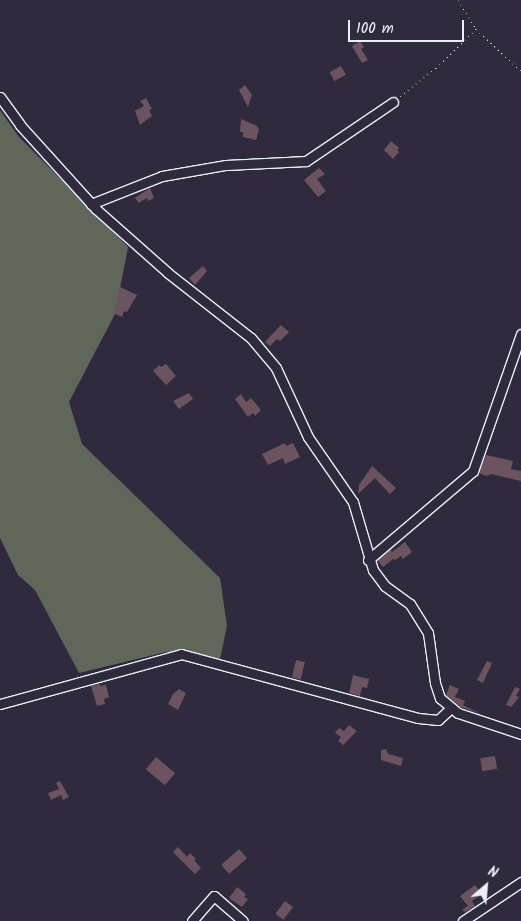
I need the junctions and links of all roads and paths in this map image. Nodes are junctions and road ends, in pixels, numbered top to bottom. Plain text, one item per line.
1 (458, 0) edge
2 (476, 28) junction
3 (521, 71) edge
4 (0, 97) edge
5 (393, 102) joint
6 (91, 204) junction
7 (521, 334) edge
8 (368, 560) junction
9 (0, 704) edge
10 (450, 709) junction
11 (521, 734) edge
12 (521, 882) edge
13 (192, 921) edge
14 (243, 921) edge
15 (462, 921) edge

1 - 2 path
2 - 3 path
2 - 5 path
4 - 6 street
5 - 6 street
6 - 8 street
7 - 8 street
8 - 10 street
9 - 10 street
10 - 11 street
12 - 15 street
13 - 14 street

